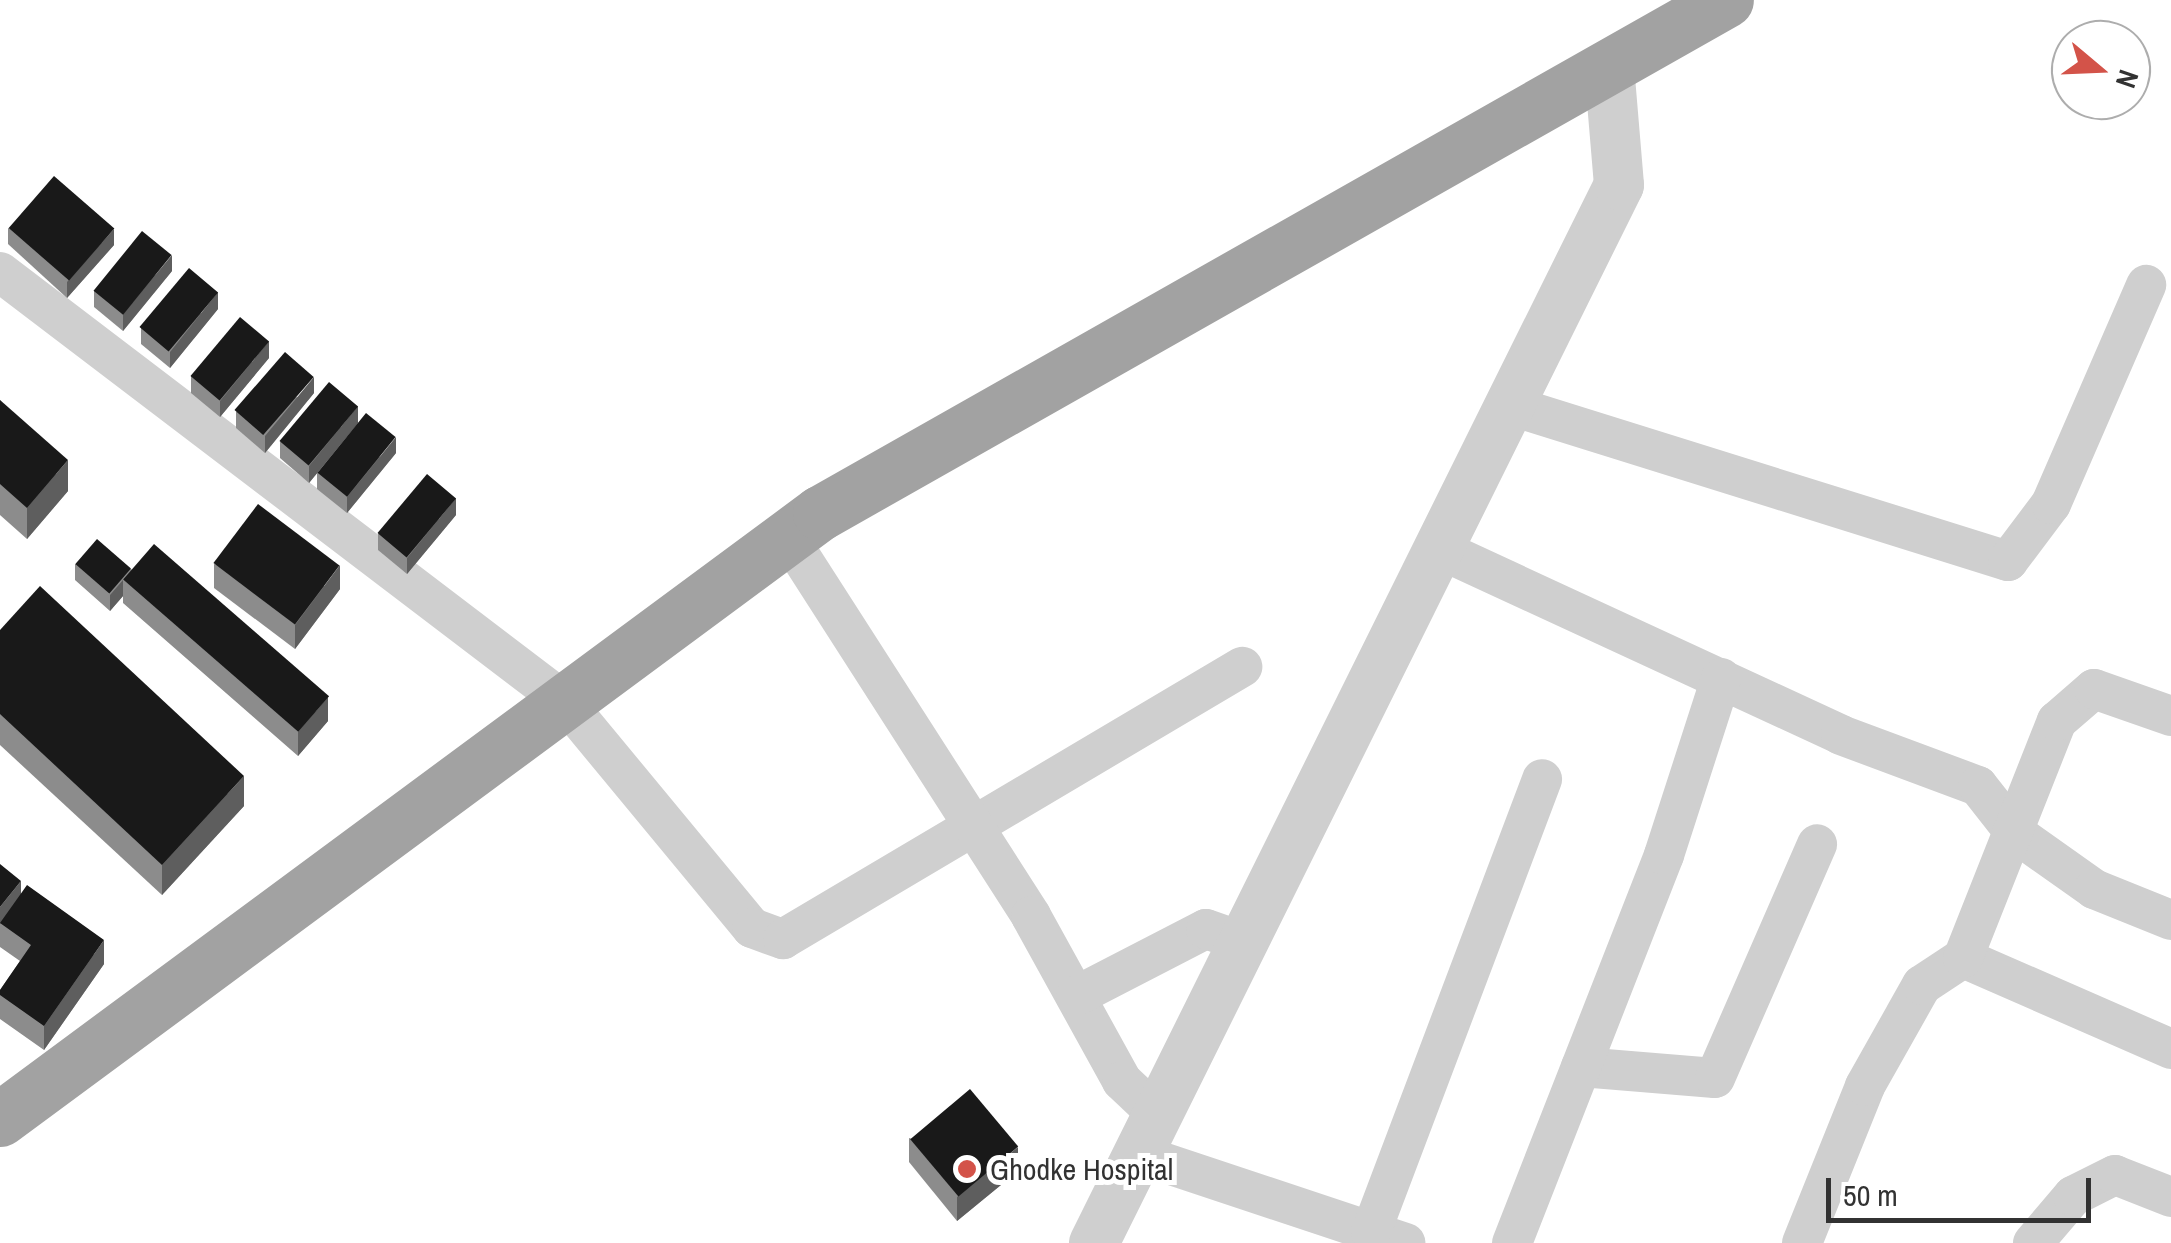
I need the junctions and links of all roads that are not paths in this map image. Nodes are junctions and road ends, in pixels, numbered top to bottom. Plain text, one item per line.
1 (1726, 0) edge
2 (1609, 67) junction
3 (0, 272) edge
4 (2146, 285) dead end
5 (1509, 405) junction
6 (788, 537) junction
7 (1437, 548) junction
8 (1242, 667) dead end
9 (1722, 678) junction
10 (564, 702) junction
11 (2171, 716) edge
12 (1542, 779) dead end
13 (2015, 833) junction
14 (974, 834) junction
15 (1817, 844) dead end
16 (2171, 920) edge
17 (1241, 941) junction
18 (1963, 958) junction
19 (1076, 996) junction
20 (2171, 1049) edge
21 (1581, 1067) junction
22 (0, 1119) edge
23 (1145, 1132) junction
24 (2171, 1196) edge
25 (1388, 1237) edge
26 (1097, 1242) edge
27 (1512, 1243) edge
28 (1802, 1243) edge
29 (2033, 1243) edge

1 - 2 highway
2 - 5 street
2 - 6 highway
3 - 10 street
4 - 5 street
5 - 7 street
6 - 10 highway
6 - 14 street
7 - 9 street
7 - 17 street
8 - 14 street
9 - 13 street
9 - 21 street
10 - 14 street
10 - 22 highway
11 - 13 street
12 - 25 street
13 - 16 street
13 - 18 street
14 - 19 street
15 - 21 street
17 - 19 street
17 - 23 street
18 - 20 street
18 - 28 street
19 - 23 street
21 - 27 street
23 - 25 street
23 - 26 street
24 - 29 street

